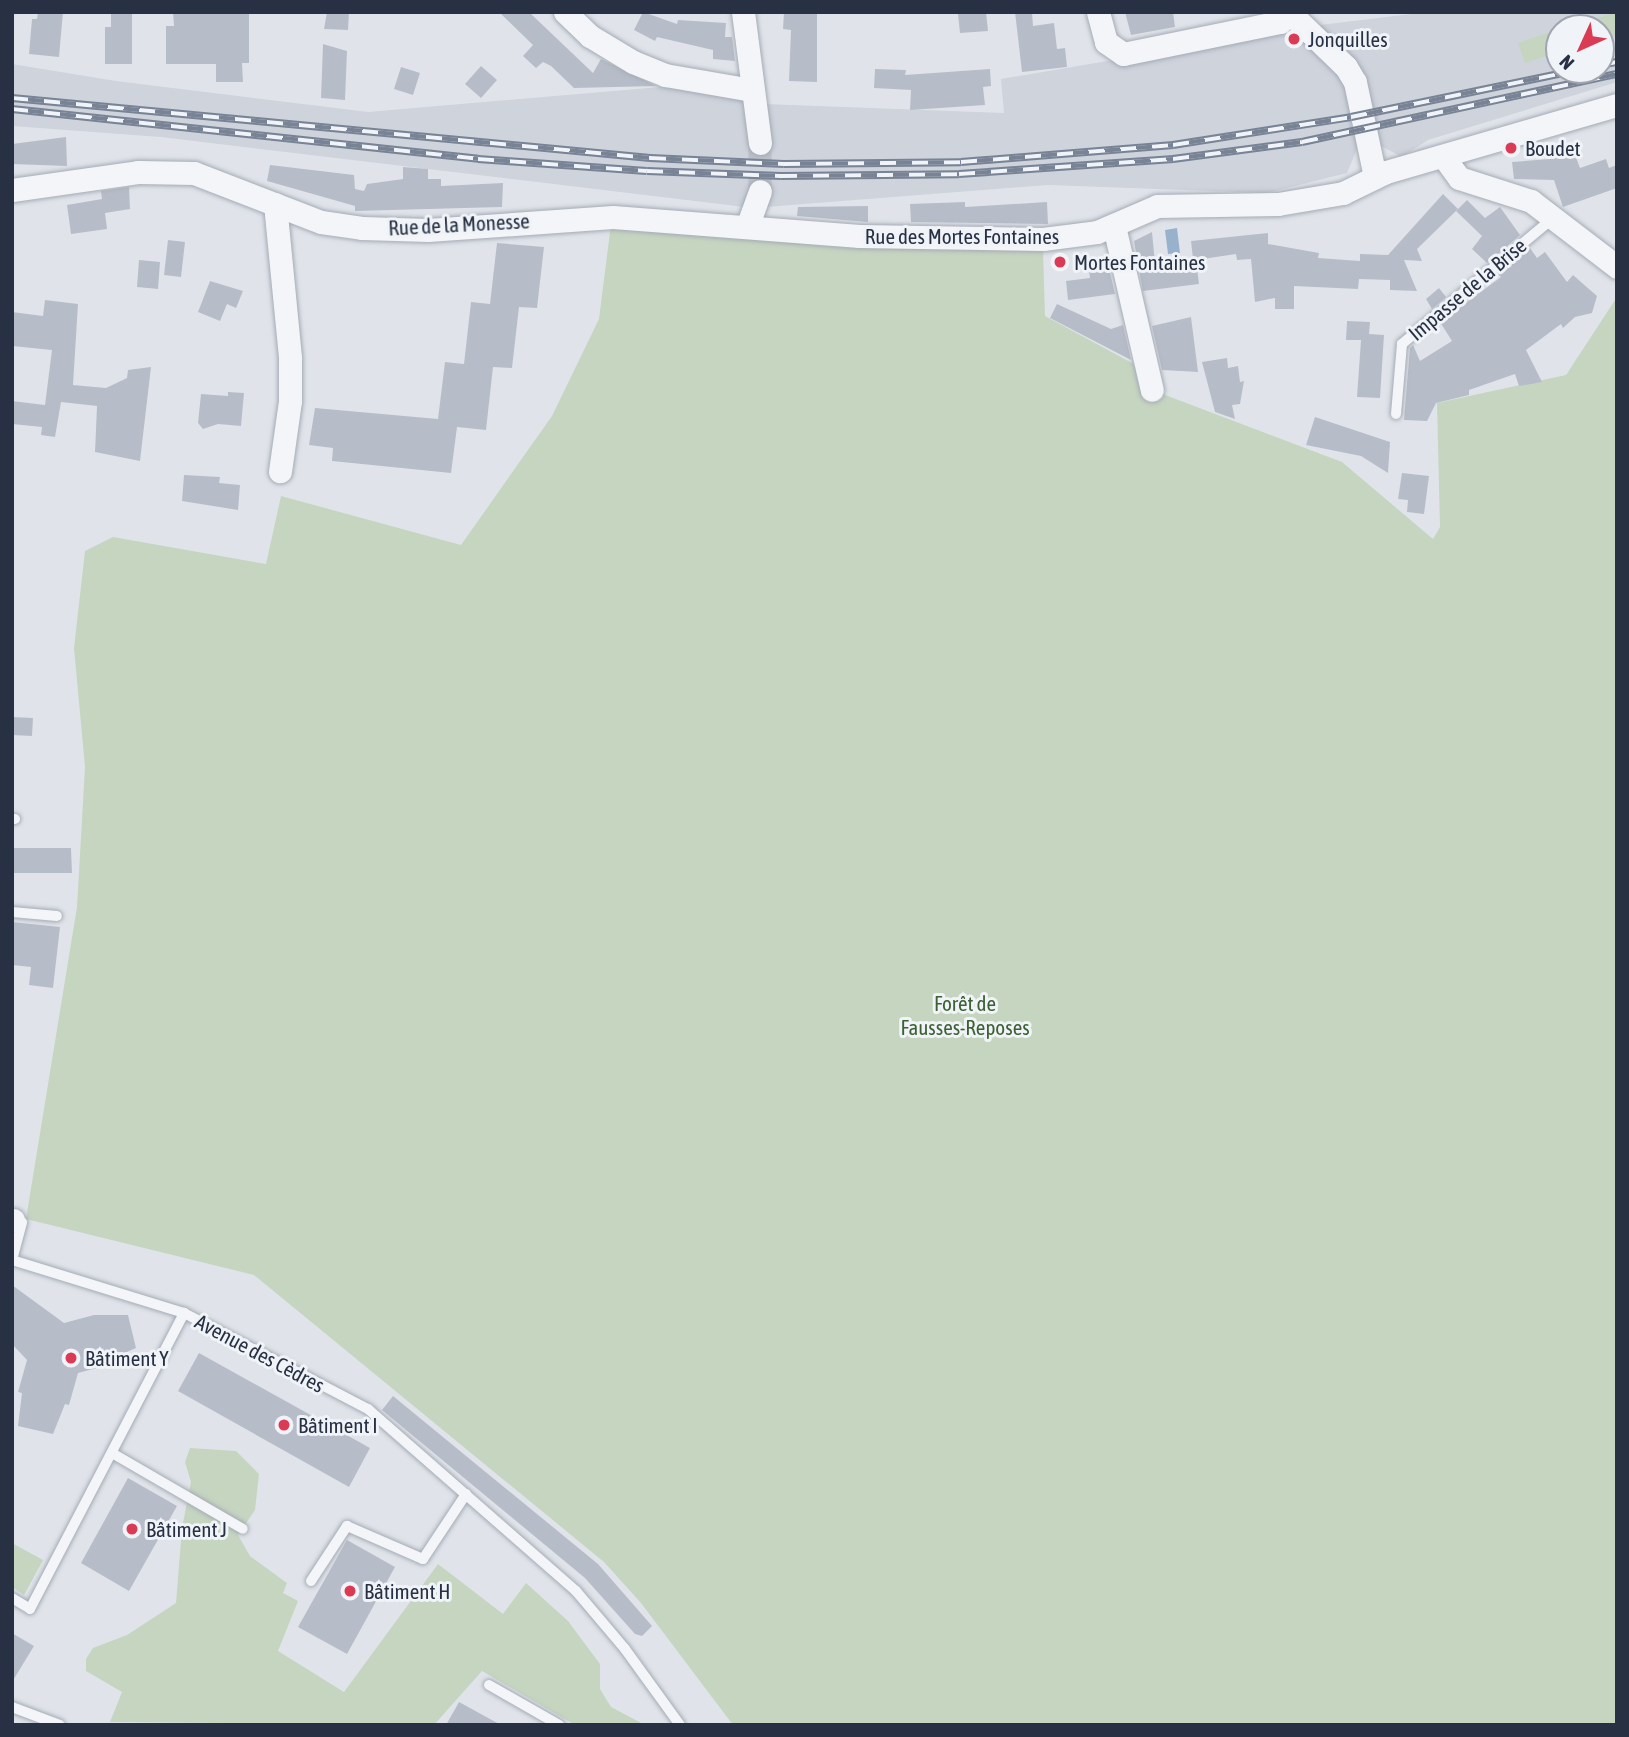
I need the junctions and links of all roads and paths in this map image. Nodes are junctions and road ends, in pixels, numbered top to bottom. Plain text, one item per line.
1 (565, 12) edge
2 (744, 12) edge
3 (1098, 12) edge
4 (1289, 13) edge
5 (752, 90) junction
6 (1617, 105) edge
7 (760, 143) tunnel mouth
8 (1443, 156) junction
9 (1375, 177) junction
10 (12, 190) edge
11 (760, 191) tunnel mouth
12 (275, 204) junction
13 (1555, 216) junction
14 (1114, 226) junction
15 (747, 227) junction
16 (1617, 267) edge
17 (1152, 390) dead end
18 (1396, 414) dead end
19 (280, 471) dead end
20 (12, 912) edge
21 (57, 916) dead end
22 (16, 1221) edge
23 (12, 1260) edge
24 (184, 1313) junction
25 (112, 1453) junction
26 (466, 1494) junction
27 (243, 1529) dead end
28 (311, 1581) dead end
29 (12, 1598) edge
30 (489, 1685) dead end
31 (12, 1707) edge
32 (60, 1725) edge
33 (559, 1725) edge
34 (680, 1725) edge

1 - 5 street
2 - 5 street
3 - 4 street
4 - 9 street
5 - 7 street
6 - 8 street, Rue des Mortes Fontaines
8 - 9 street, Rue des Mortes Fontaines
8 - 13 street
9 - 14 street, Rue des Mortes Fontaines
10 - 12 street, Rue de la Monesse
11 - 15 street
12 - 15 street, Rue de la Monesse
12 - 19 street
13 - 16 street
13 - 18 lane, Impasse de la Brise
14 - 15 street, Rue des Mortes Fontaines
14 - 17 street
20 - 21 lane
22 - 23 lane
23 - 24 lane
24 - 25 lane, Avenue des Cèdres
24 - 26 lane, Avenue des Cèdres
25 - 27 lane
25 - 29 lane, Avenue des Cèdres
26 - 28 lane
26 - 34 lane, Avenue des Cèdres
30 - 33 lane
31 - 32 lane

